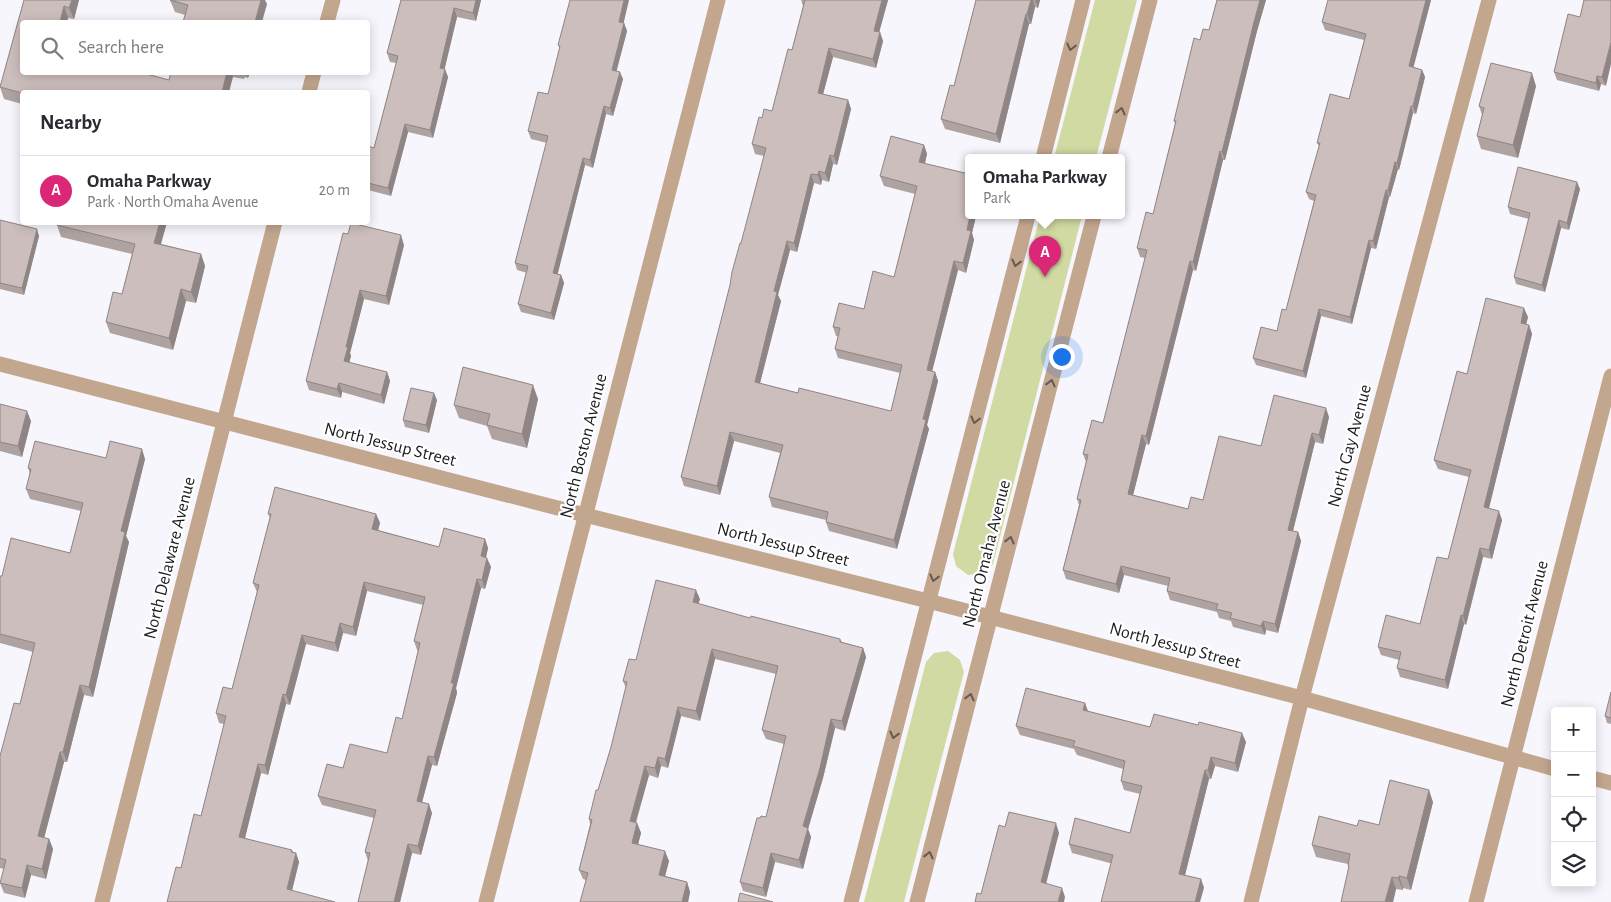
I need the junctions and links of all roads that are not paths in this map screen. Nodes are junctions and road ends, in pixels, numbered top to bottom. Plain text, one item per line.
1 (333, 0) edge
2 (718, 0) edge
3 (1083, 0) edge
4 (1150, 0) edge
5 (1489, 0) edge
6 (328, 20) edge
7 (313, 75) edge
8 (310, 90) edge
9 (1043, 154) edge
10 (1110, 154) edge
11 (1027, 219) edge
12 (1093, 219) edge
13 (275, 225) edge
14 (0, 364) edge
15 (1611, 376) edge
16 (224, 422) junction
17 (585, 515) junction
18 (928, 601) junction
19 (990, 617) junction
20 (1302, 698) junction
21 (1513, 758) junction
22 (1551, 768) edge
23 (1596, 779) edge
24 (1611, 783) edge
25 (102, 902) edge
26 (486, 902) edge
27 (852, 902) edge
28 (917, 902) edge
29 (1252, 902) edge
30 (1476, 902) edge

1 - 6 street
2 - 17 street, North Boston Avenue
3 -> 9 street
10 -> 4 street
5 - 20 street, North Gay Avenue
7 - 8 street
11 -> 18 street
19 -> 12 street, North Omaha Avenue
13 - 16 street, North Delaware Avenue
14 - 16 street, North Jessup Street
15 - 21 street, North Detroit Avenue
16 - 17 street, North Jessup Street
16 - 25 street, North Delaware Avenue
17 - 18 street, North Jessup Street
17 - 26 street, North Boston Avenue
18 - 19 street, North Jessup Street
18 -> 27 street
19 - 20 street, North Jessup Street
28 -> 19 street, North Omaha Avenue
20 - 21 street, North Jessup Street
20 - 29 street, North Gay Avenue
21 - 22 street, North Jessup Street
21 - 30 street, North Detroit Avenue
23 - 24 street

